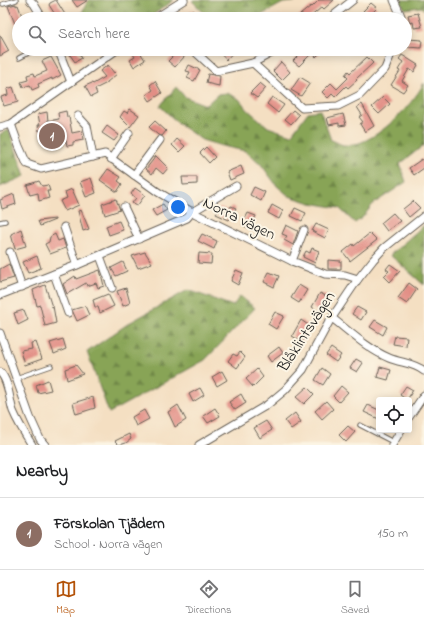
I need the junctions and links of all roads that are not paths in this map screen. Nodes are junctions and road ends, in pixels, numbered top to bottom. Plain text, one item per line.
1 (16, 0) edge
2 (184, 0) edge
3 (352, 0) edge
4 (394, 0) edge
5 (34, 1) edge
6 (3, 4) dead end
7 (40, 12) edge
8 (166, 12) edge
9 (337, 12) edge
10 (399, 12) edge
11 (23, 56) edge
12 (61, 56) edge
13 (108, 56) edge
14 (200, 56) edge
15 (266, 56) edge
16 (390, 56) edge
17 (19, 58) dead end
18 (253, 63) junction
19 (71, 82) junction
20 (78, 116) dead end
21 (11, 124) junction
22 (0, 127) edge
23 (129, 133) dead end
24 (160, 140) dead end
25 (93, 157) junction
26 (111, 159) junction
27 (134, 175) junction
28 (236, 186) dead end
29 (124, 207) dead end
30 (192, 212) junction
31 (424, 216) edge
32 (5, 220) dead end
33 (0, 222) edge
34 (64, 227) dead end
35 (304, 230) dead end
36 (139, 239) junction
37 (10, 252) dead end
38 (100, 256) junction
39 (292, 261) junction
40 (77, 265) junction
41 (54, 274) junction
42 (358, 279) junction
43 (22, 287) junction
44 (112, 288) dead end
45 (0, 295) edge
46 (68, 313) dead end
47 (332, 318) junction
48 (0, 333) edge
49 (51, 366) dead end
50 (424, 371) edge
51 (0, 372) edge
52 (16, 378) junction
53 (424, 395) edge
54 (412, 413) edge
55 (360, 425) dead end
56 (399, 433) edge
57 (393, 444) edge
58 (32, 445) edge
59 (45, 445) edge
60 (199, 445) edge

1 - 6 lane
2 - 8 street
3 - 9 street
4 - 10 street
5 - 7 street
11 - 17 lane
12 - 19 street
13 - 19 street
14 - 18 street
15 - 18 street
16 - 18 street
19 - 21 street
20 - 25 street
21 - 22 street
21 - 25 street, Norra vägen
23 - 26 street
24 - 27 street
25 - 26 street, Norra vägen
26 - 27 street, Norra vägen
27 - 30 street, Norra vägen
28 - 30 street
29 - 36 street
30 - 36 street
30 - 39 street, Norra vägen
31 - 42 street, Blåklintsvägen
32 - 33 lane
34 - 40 street
35 - 39 street
36 - 38 street
37 - 43 street
38 - 40 street
38 - 44 street
39 - 42 street, Norra vägen
40 - 41 street
41 - 43 street
41 - 46 street
42 - 47 street, Blåklintsvägen
43 - 45 street
47 - 50 street
47 - 60 street, Blåklintsvägen
48 - 52 street
49 - 52 lane
51 - 58 street
52 - 59 street
53 - 54 street
55 - 57 lane
56 - 57 street

